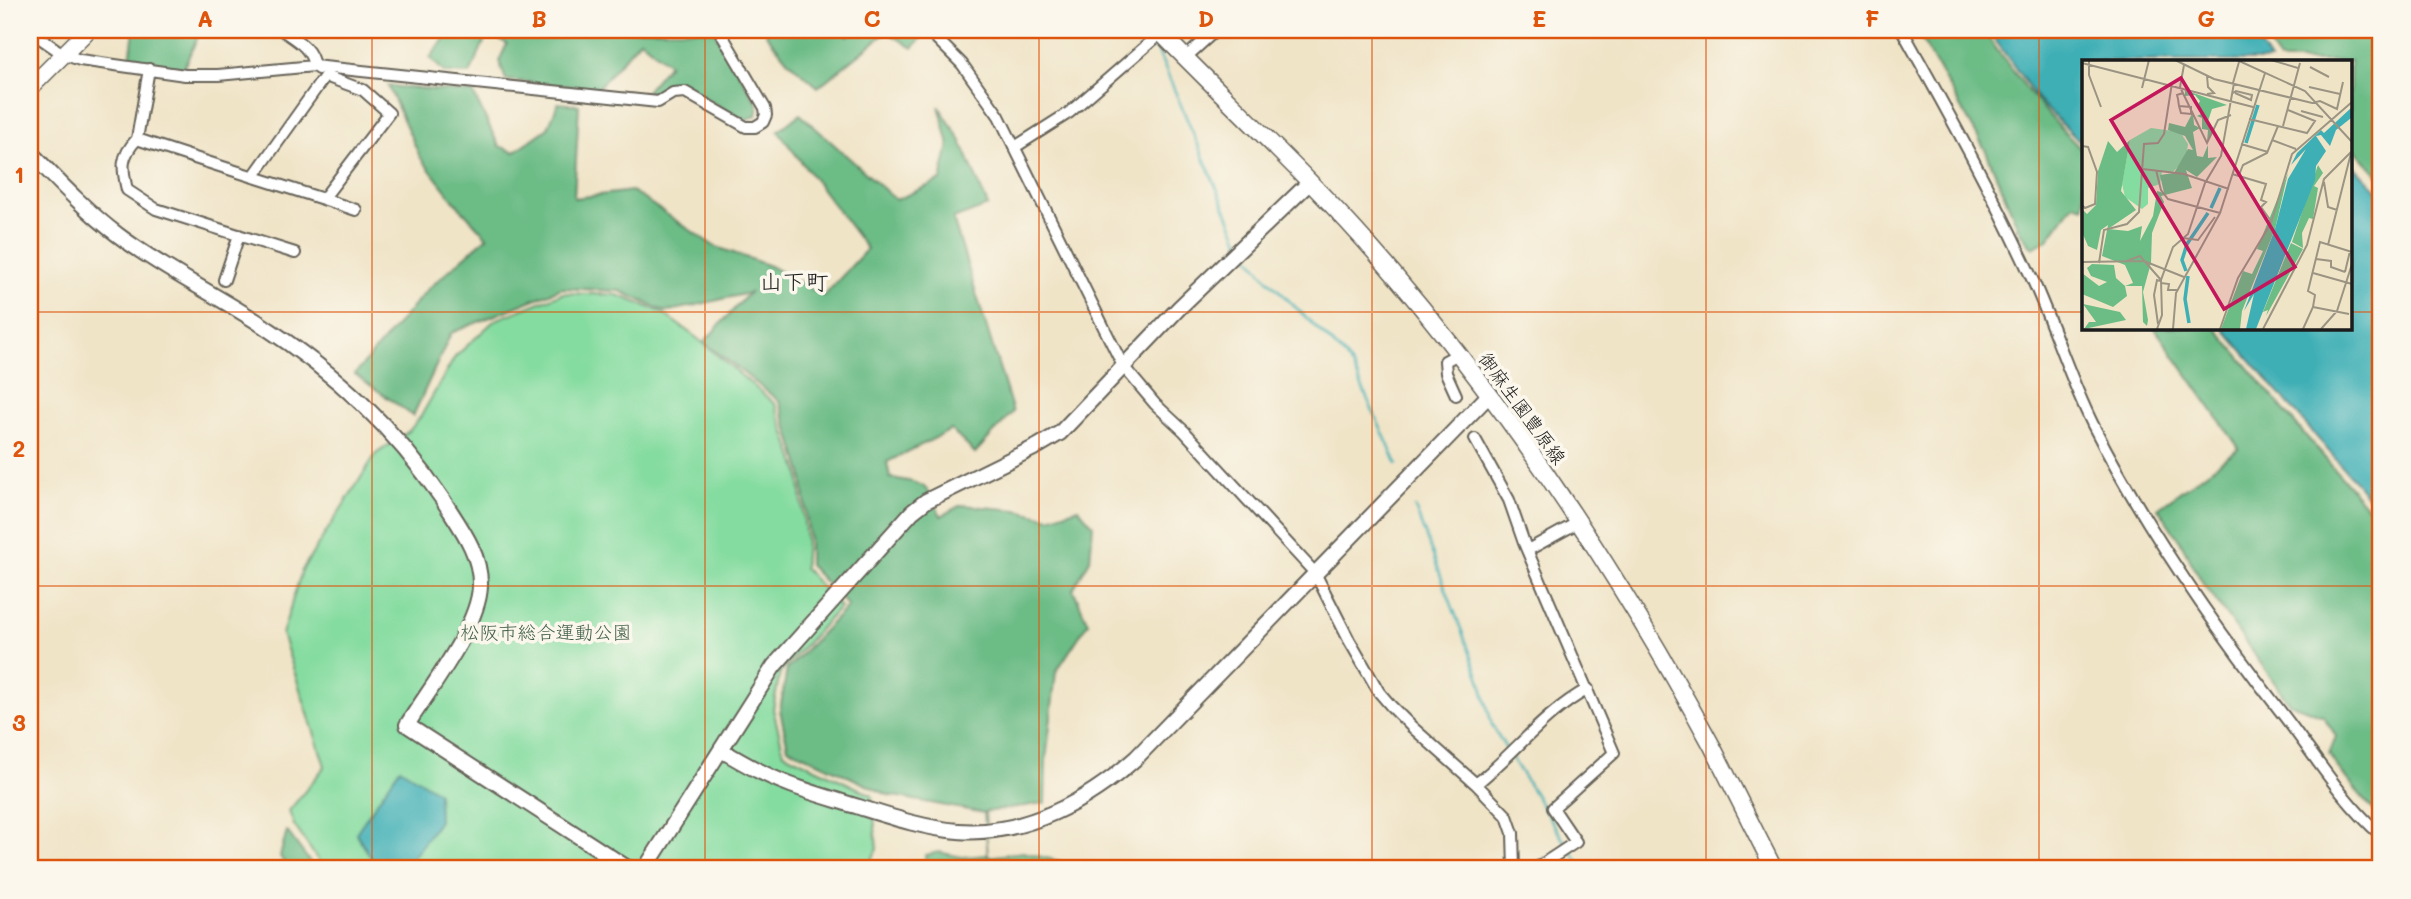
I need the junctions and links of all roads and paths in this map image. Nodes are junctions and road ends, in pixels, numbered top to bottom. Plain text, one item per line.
1 (88, 30) edge
2 (282, 30) edge
3 (719, 30) edge
4 (928, 30) edge
5 (1216, 30) edge
6 (1902, 30) edge
7 (30, 31) edge
8 (1159, 31) edge
9 (63, 54) junction
10 (1185, 58) junction
11 (314, 66) junction
12 (149, 69) junction
13 (325, 76) junction
14 (30, 88) edge
15 (137, 139) junction
16 (1015, 148) junction
17 (30, 152) edge
18 (253, 177) junction
19 (1310, 182) junction
20 (323, 199) junction
21 (356, 210) dead end
22 (239, 235) junction
23 (295, 253) dead end
24 (224, 280) dead end
25 (1458, 354) junction
26 (1123, 366) junction
27 (1490, 394) junction
28 (1456, 395) dead end
29 (1475, 439) dead end
30 (1577, 523) junction
31 (1528, 550) junction
32 (1315, 573) junction
33 (1588, 689) junction
34 (721, 750) junction
35 (1476, 784) junction
36 (2381, 835) edge
37 (632, 869) edge
38 (645, 869) edge
39 (1514, 869) edge
40 (1535, 869) edge
41 (1774, 869) edge

1 - 9 main road
2 - 11 street
3 - 11 street
4 - 16 street
5 - 10 street
6 - 36 street
7 - 9 street
8 - 10 main road, 御麻生園豊原線
8 - 16 street
9 - 12 street
9 - 14 main road
10 - 19 main road, 御麻生園豊原線
11 - 12 street
11 - 13 street
12 - 15 street
13 - 18 street
13 - 20 street
15 - 18 street
15 - 22 street
16 - 26 street
17 - 37 street
18 - 20 street
19 - 25 main road, 御麻生園豊原線
19 - 26 street
20 - 21 street
22 - 23 street
22 - 24 street
25 - 27 main road, 御麻生園豊原線
25 - 28 street
26 - 32 street
26 - 34 street
27 - 30 main road, 御麻生園豊原線
27 - 32 street
29 - 31 street
30 - 31 street
30 - 41 main road, 御麻生園豊原線
31 - 33 street
32 - 34 street
32 - 35 street
33 - 35 street
33 - 40 street
34 - 38 street
35 - 39 street

